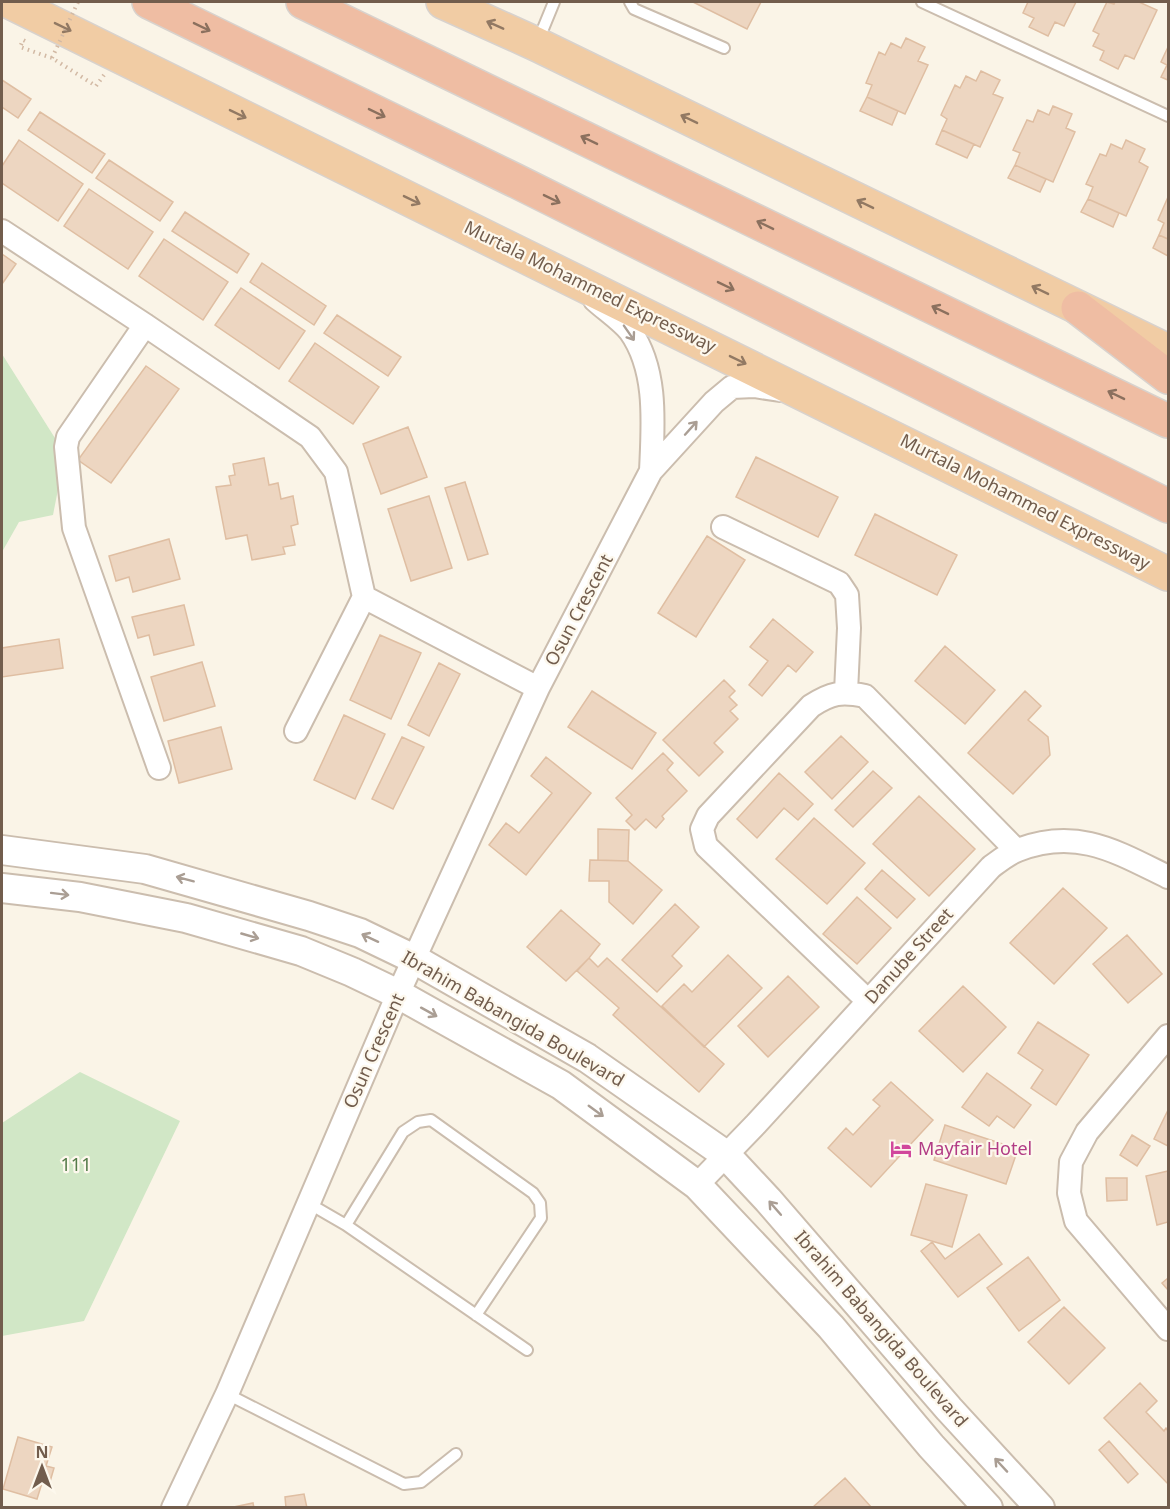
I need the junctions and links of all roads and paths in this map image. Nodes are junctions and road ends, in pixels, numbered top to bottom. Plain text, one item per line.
1 (10, 2) edge
2 (78, 2) edge
3 (149, 2) edge
4 (303, 2) edge
5 (554, 2) edge
6 (630, 2) edge
7 (922, 2) edge
8 (451, 3) edge
9 (32, 44) dead end
10 (536, 44) junction
11 (40, 47) dead end
12 (724, 48) dead end
13 (48, 51) dead end
14 (52, 58) junction
15 (96, 86) dead end
16 (1168, 116) edge
17 (2, 231) edge
18 (572, 279) junction
19 (1078, 308) junction
20 (145, 325) junction
21 (1168, 351) edge
22 (1168, 377) edge
23 (817, 398) junction
24 (1168, 421) edge
25 (651, 471) junction
26 (1168, 506) edge
27 (723, 527) dead end
28 (1168, 574) edge
29 (364, 597) junction
30 (538, 688) junction
31 (846, 692) junction
32 (296, 731) dead end
33 (159, 768) dead end
34 (2, 850) edge
35 (1016, 850) junction
36 (1168, 877) edge
37 (2, 888) edge
38 (414, 959) junction
39 (398, 994) junction
40 (868, 1001) junction
41 (1168, 1036) edge
42 (726, 1155) junction
43 (697, 1185) junction
44 (308, 1203) junction
45 (346, 1226) junction
46 (476, 1315) junction
47 (1168, 1329) edge
48 (527, 1350) dead end
49 (227, 1394) junction
50 (456, 1454) dead end
51 (173, 1508) edge
52 (988, 1508) edge
53 (1040, 1508) edge

1 -> 18 highway, Murtala Mohammed Expressway
2 - 14 path, bridge
3 -> 26 highway
24 -> 4 highway
5 - 10 lane
6 - 12 lane
7 - 16 lane
10 -> 8 highway
9 - 14 path
19 -> 10 highway
11 - 13 path
14 - 15 path
17 - 20 street
18 -> 23 highway, Murtala Mohammed Expressway
18 -> 25 street
19 - 21 highway
19 - 22 highway
20 - 29 street
20 - 33 street
25 -> 23 street
23 - 28 highway, Murtala Mohammed Expressway
25 - 30 street, Osun Crescent
27 - 31 street
29 - 30 street
29 - 32 street
30 - 38 street, Osun Crescent
31 - 35 street
31 - 40 street
38 -> 34 street, Ibrahim Babangida Boulevard
35 - 36 street, Danube Street
35 - 40 street, Danube Street
37 -> 39 street, Ibrahim Babangida Boulevard
38 - 39 street, Osun Crescent
38 - 42 street, Ibrahim Babangida Boulevard
39 -> 43 street, Ibrahim Babangida Boulevard
39 - 44 street, Osun Crescent
40 - 42 street, Danube Street
41 - 47 street
42 - 43 street, Danube Street
53 -> 42 street, Ibrahim Babangida Boulevard
43 - 52 street, Ibrahim Babangida Boulevard
44 - 45 lane
44 - 49 street, Osun Crescent
45 - 46 lane
45 - 46 lane
46 - 48 lane
49 - 50 lane
49 - 51 street, Osun Crescent

